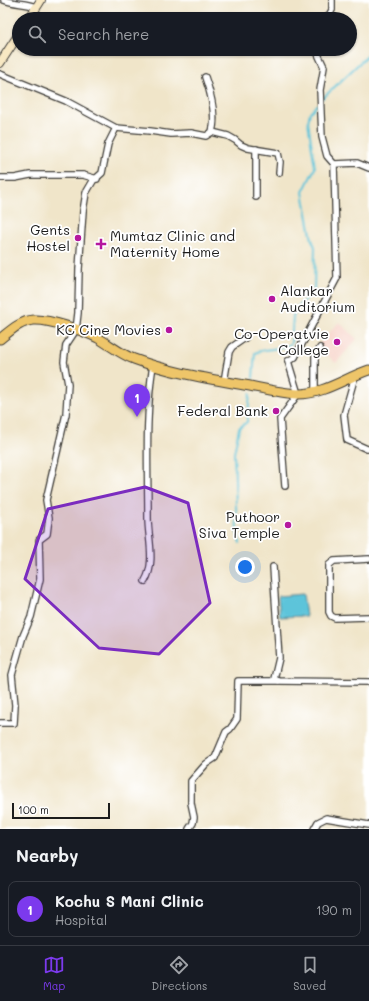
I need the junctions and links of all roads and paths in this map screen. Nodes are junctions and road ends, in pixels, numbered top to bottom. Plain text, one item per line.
1 (4, 0) edge
2 (332, 0) edge
3 (39, 4) edge
4 (331, 12) edge
5 (12, 45) edge
6 (319, 56) edge
7 (0, 63) edge
8 (0, 74) edge
9 (205, 77) dead end
10 (116, 128) junction
11 (212, 132) junction
12 (256, 149) junction
13 (334, 164) junction
14 (369, 168) edge
15 (279, 173) dead end
16 (0, 178) edge
17 (97, 179) junction
18 (256, 197) dead end
19 (76, 330) junction
20 (245, 338) dead end
21 (0, 339) edge
22 (320, 348) dead end
23 (153, 365) junction
24 (369, 370) edge
25 (356, 376) junction
26 (224, 382) junction
27 (315, 392) junction
28 (298, 394) junction
29 (369, 449) edge
30 (285, 486) dead end
31 (369, 559) edge
32 (273, 567) dead end
33 (145, 581) dead end
34 (369, 617) edge
35 (279, 682) junction
36 (369, 682) edge
37 (0, 723) edge
38 (369, 825) edge
39 (190, 829) edge
40 (314, 829) edge

1 - 3 street
2 - 4 street
5 - 7 main road
6 - 13 street
8 - 10 street
9 - 11 street
10 - 11 street
10 - 17 street
11 - 12 street
12 - 15 street
12 - 18 street
13 - 14 street
13 - 28 street
16 - 17 street
17 - 19 street
19 - 21 main road
19 - 23 main road
19 - 37 street
20 - 26 street
22 - 27 street
23 - 26 main road
23 - 33 street
24 - 25 main road
25 - 27 main road
25 - 29 street
26 - 28 main road
27 - 28 main road
28 - 30 street
31 - 34 street
32 - 35 street
35 - 36 street
35 - 39 street
38 - 40 street

